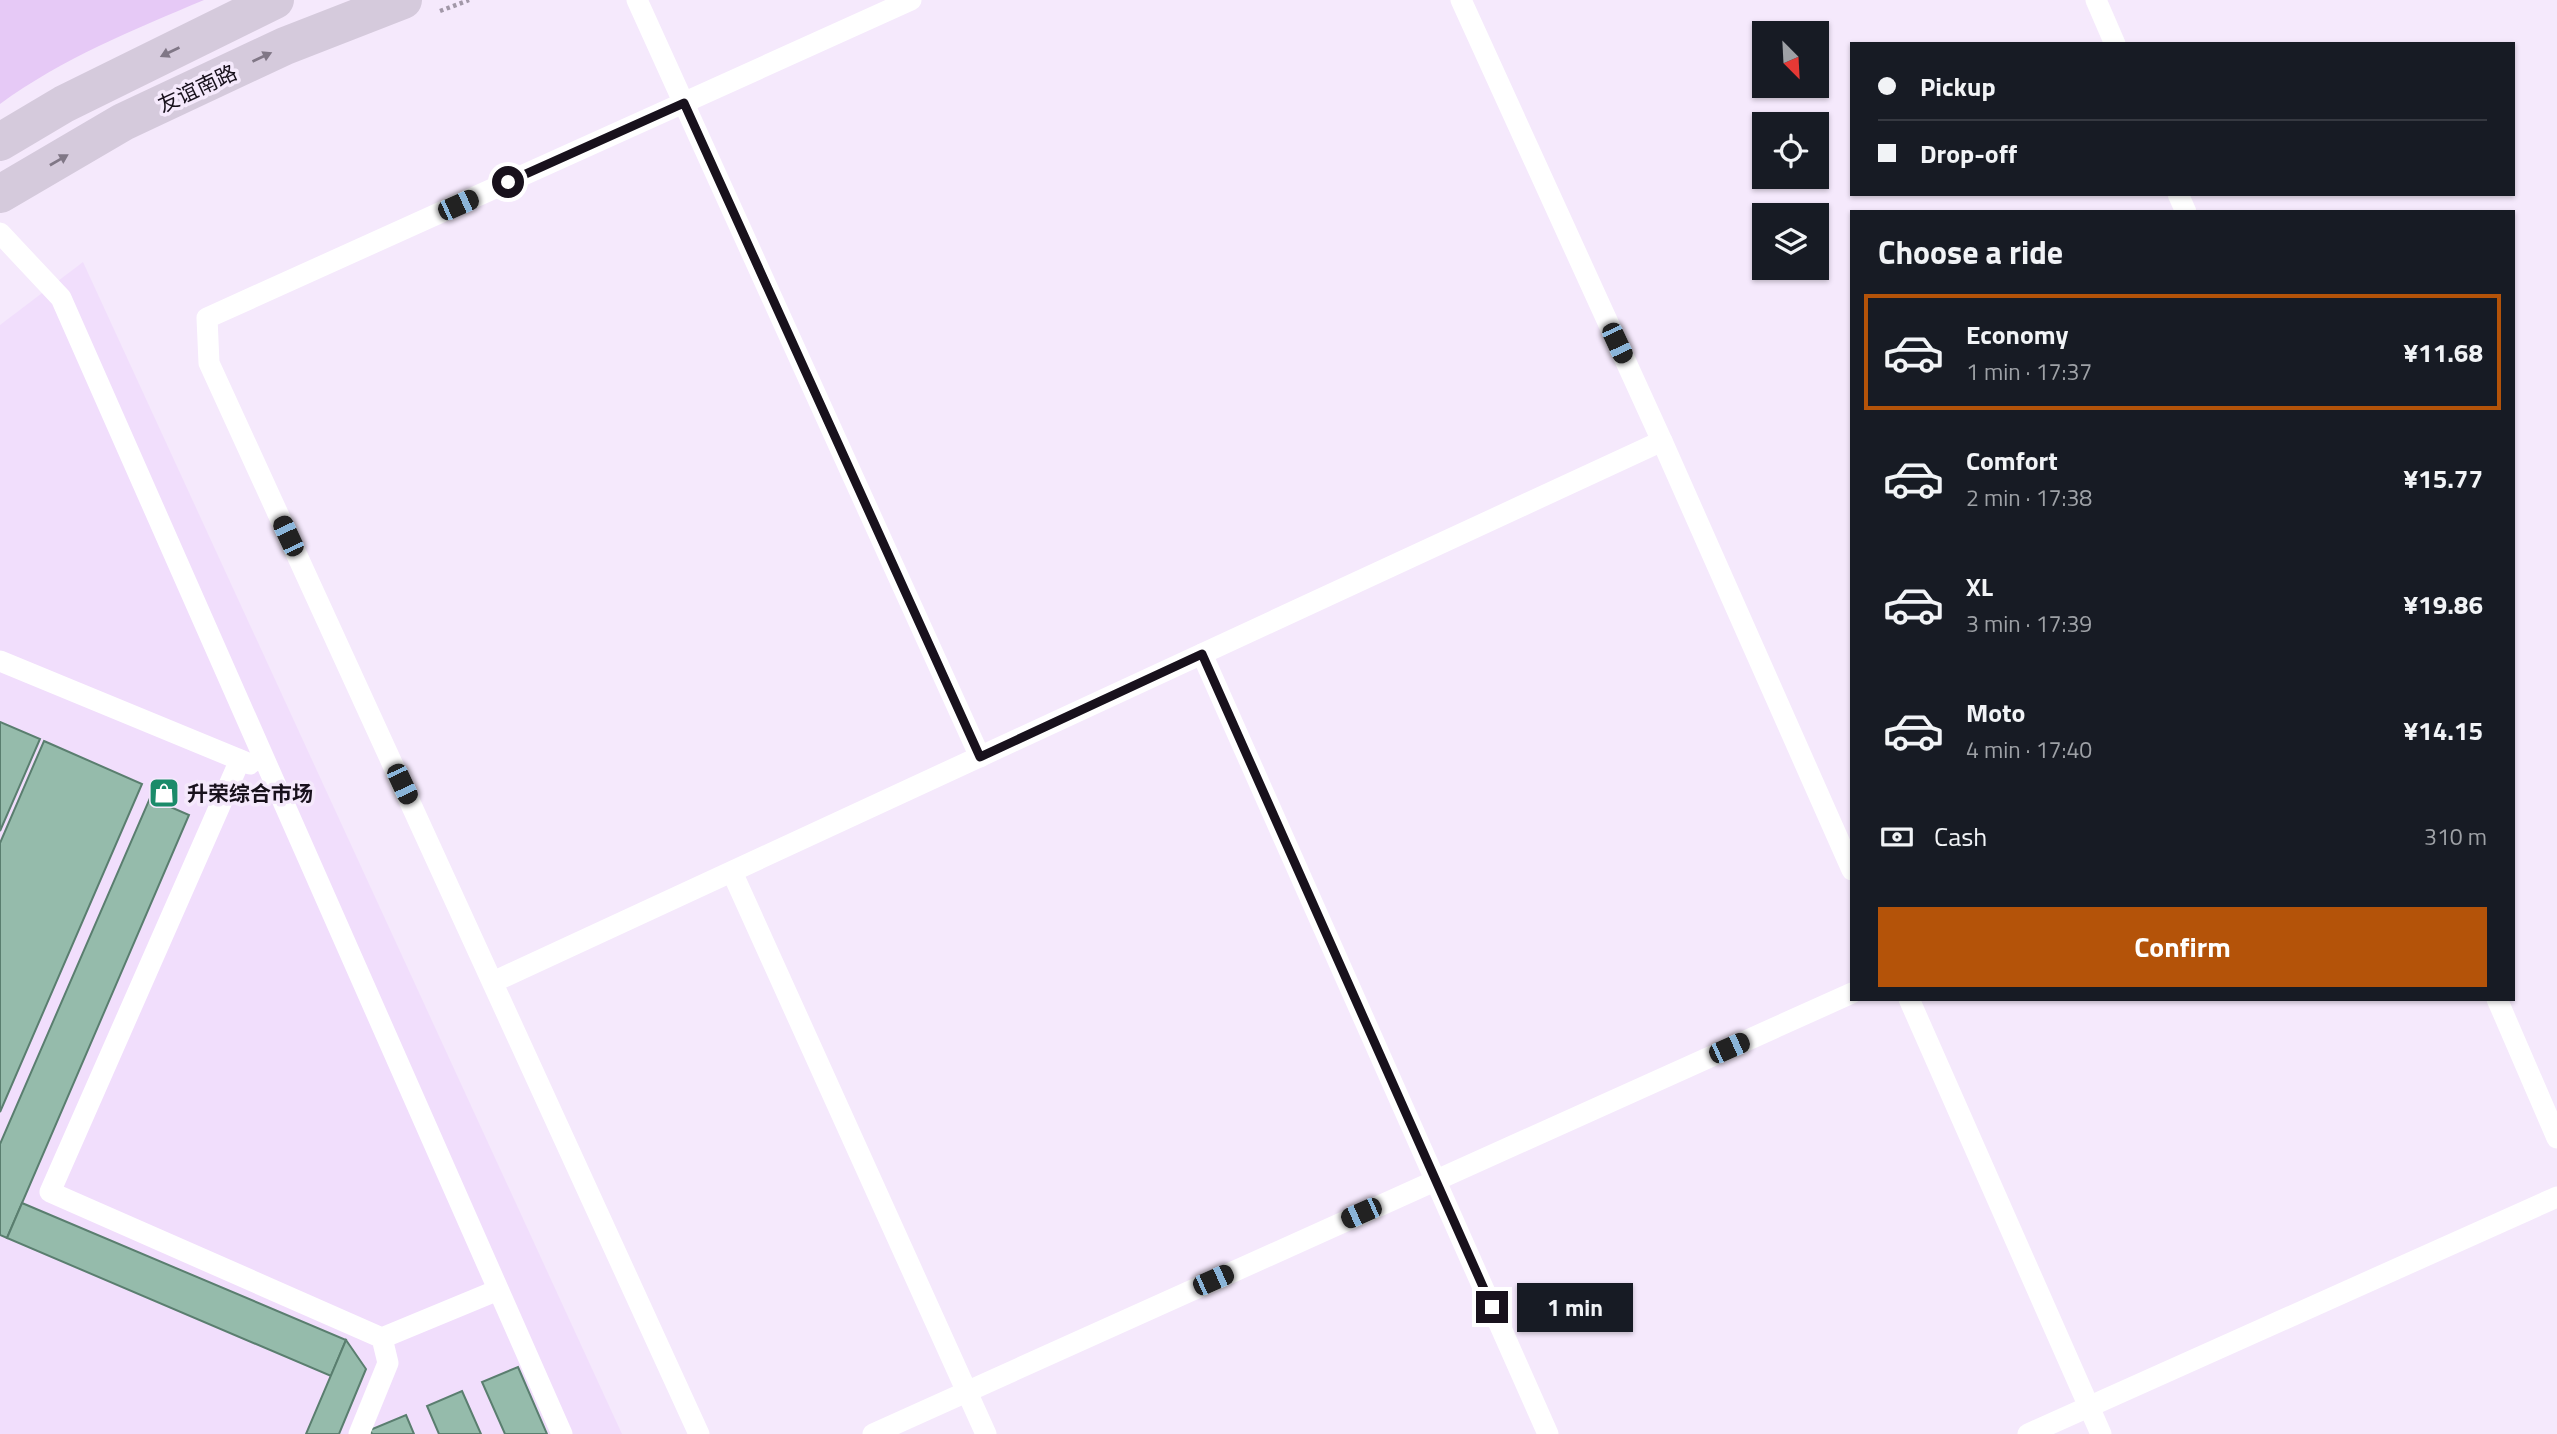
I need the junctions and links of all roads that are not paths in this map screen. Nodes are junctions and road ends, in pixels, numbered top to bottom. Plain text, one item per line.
1 (275, 0) edge
2 (403, 0) edge
3 (637, 0) edge
4 (911, 0) edge
5 (1461, 0) edge
6 (2096, 0) edge
7 (2114, 42) edge
8 (684, 103) junction
9 (0, 142) edge
10 (0, 194) edge
11 (0, 233) edge
12 (1662, 441) junction
13 (1202, 654) junction
14 (0, 661) edge
15 (980, 757) junction
16 (240, 760) junction
17 (270, 772) junction
18 (1850, 865) edge
19 (732, 872) junction
20 (493, 982) junction
21 (1850, 994) edge
22 (1910, 1001) edge
23 (2498, 1001) edge
24 (2557, 1138) edge
25 (1435, 1180) junction
26 (2557, 1197) edge
27 (498, 1290) junction
28 (382, 1338) junction
29 (967, 1391) junction
30 (2089, 1406) junction
31 (359, 1434) edge
32 (562, 1434) edge
33 (699, 1434) edge
34 (873, 1434) edge
35 (986, 1434) edge
36 (1548, 1434) edge
37 (2028, 1434) edge
38 (2101, 1434) edge

1 -> 9 main road, 友谊南路
10 -> 2 main road, 友谊南路
3 - 8 lane
4 - 8 lane
5 - 12 lane
6 - 7 lane
8 - 15 lane
8 - 20 lane
11 - 17 lane
12 - 13 lane
12 - 18 lane
13 - 15 lane
13 - 25 lane
14 - 16 lane
15 - 19 lane
16 - 17 lane
16 - 28 lane
17 - 27 lane
19 - 20 lane
19 - 29 lane
20 - 33 lane
21 - 25 lane
22 - 30 lane
23 - 24 lane
25 - 29 lane
25 - 36 lane
26 - 30 lane
27 - 28 lane
27 - 32 lane
28 - 31 lane
29 - 34 lane
29 - 35 lane
30 - 37 lane
30 - 38 lane

